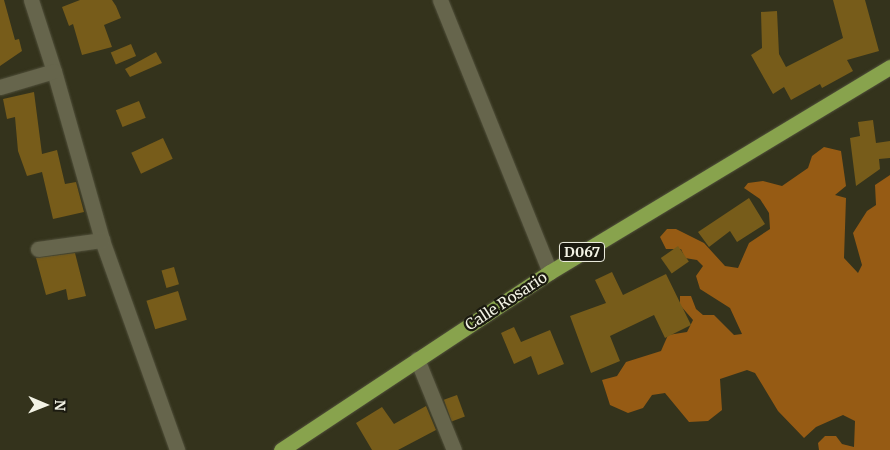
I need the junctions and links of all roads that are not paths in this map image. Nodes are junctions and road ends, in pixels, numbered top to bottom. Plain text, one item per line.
1 (30, 0) edge
2 (440, 0) edge
3 (890, 67) edge
4 (54, 71) junction
5 (0, 88) edge
6 (102, 240) junction
7 (38, 249) dead end
8 (550, 272) junction
9 (417, 359) junction
10 (177, 450) edge
11 (281, 450) edge
12 (454, 450) edge

1 - 4 street
2 - 8 street
3 - 8 main road, Calle Rosario / D067
4 - 5 street
4 - 6 street
6 - 7 street
6 - 10 street
8 - 9 main road, Calle Rosario / D067
9 - 11 main road, Calle Rosario / D067
9 - 12 street

